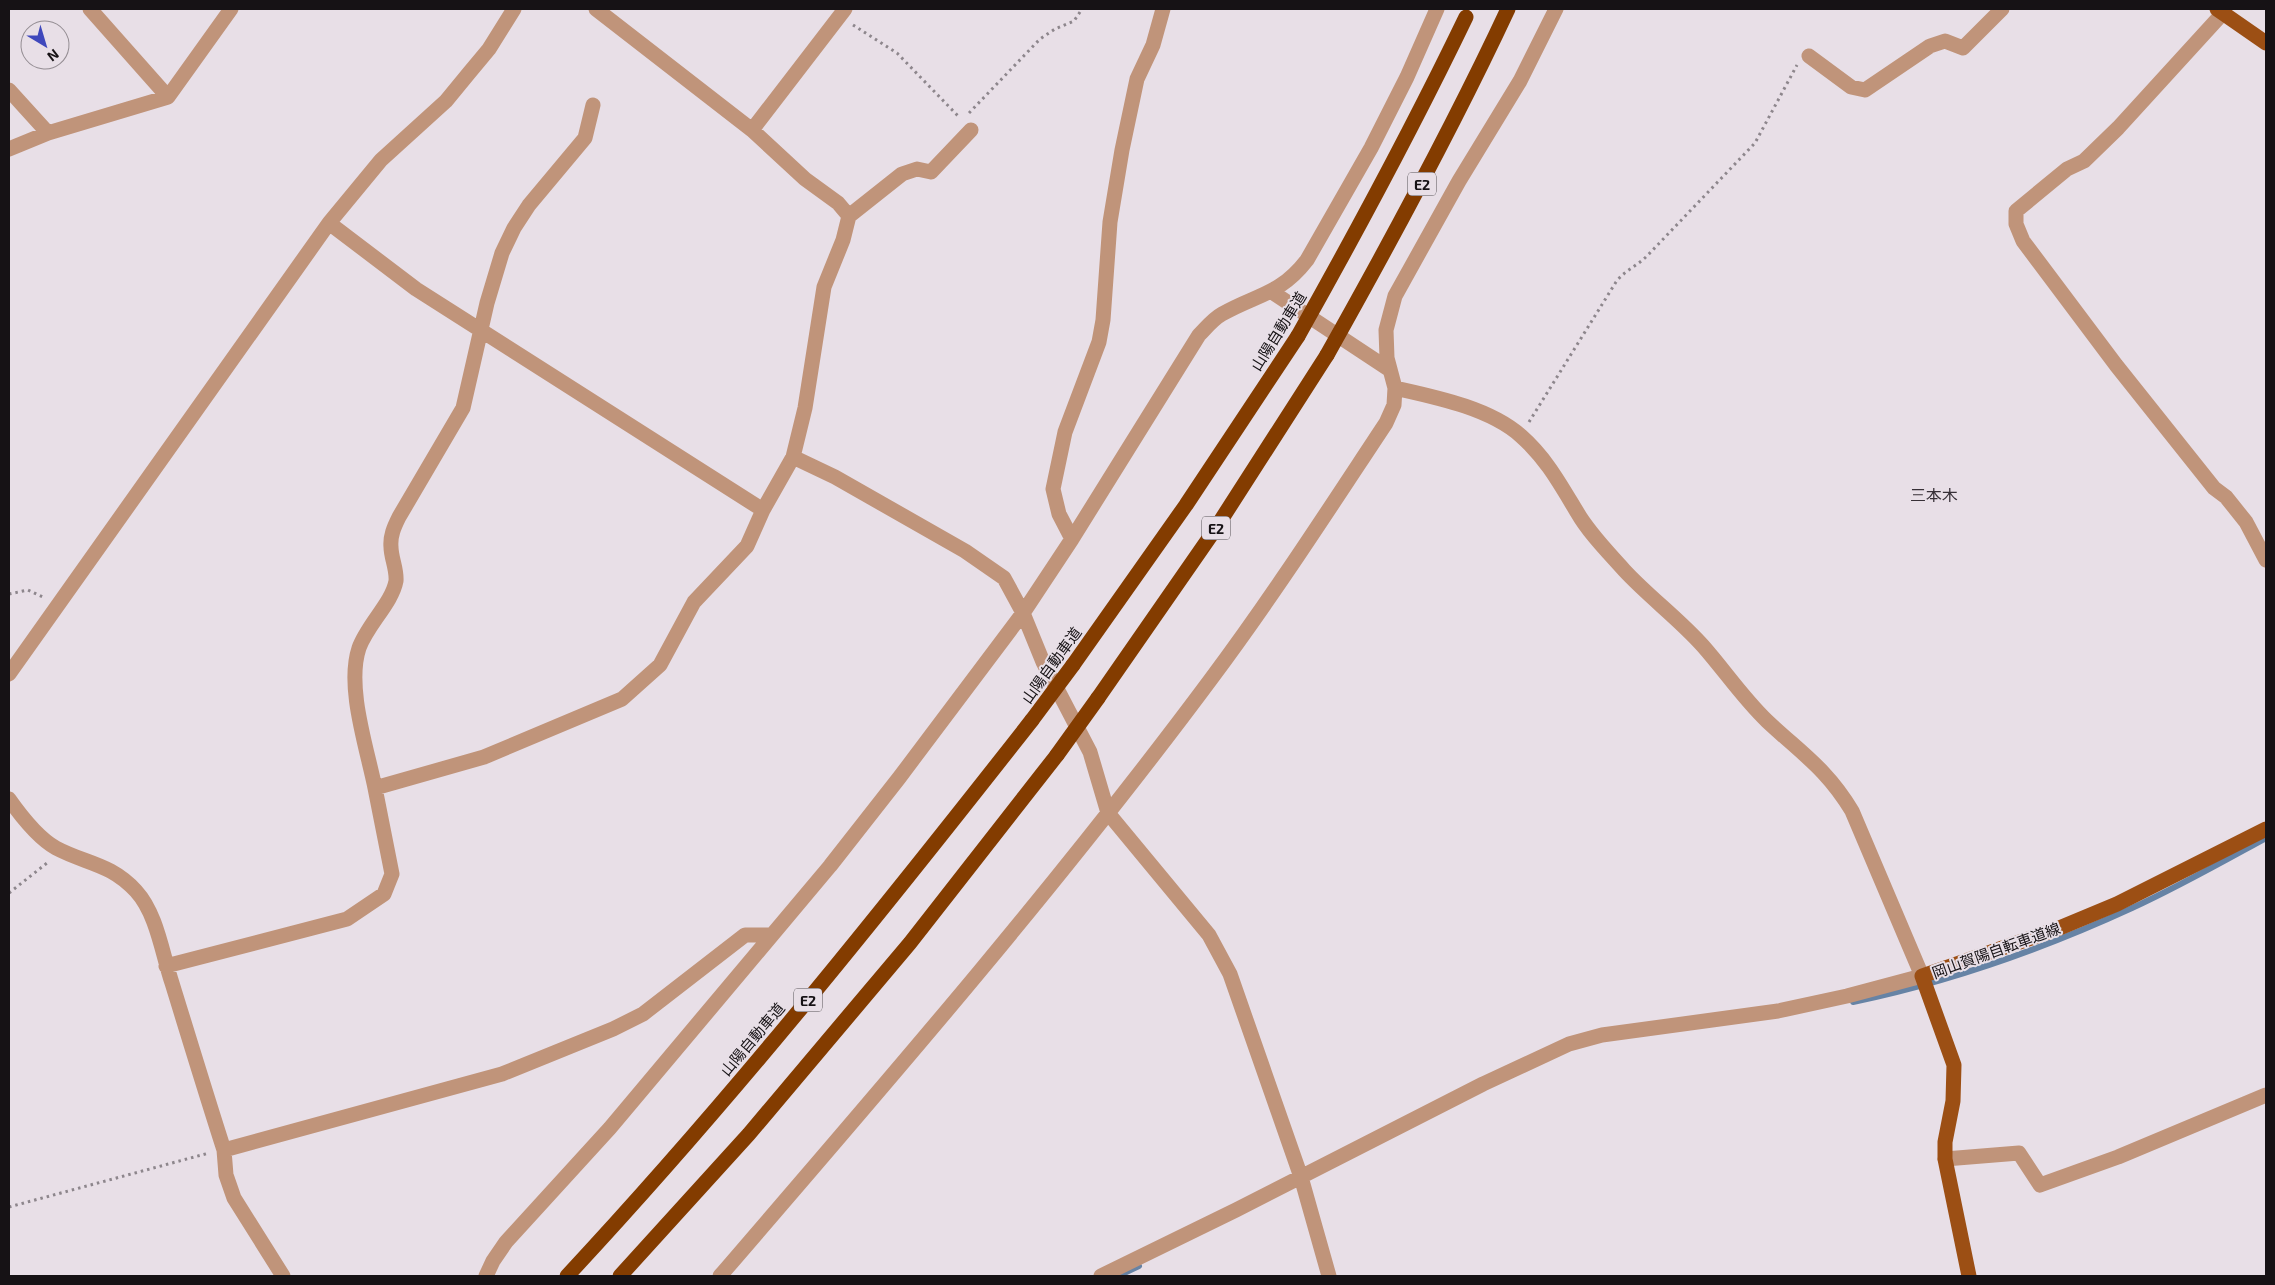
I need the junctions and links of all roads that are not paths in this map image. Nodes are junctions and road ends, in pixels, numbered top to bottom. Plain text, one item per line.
1 (90, 9) edge
2 (231, 9) edge
3 (514, 9) edge
4 (596, 9) edge
5 (1163, 9) edge
6 (1437, 9) edge
7 (1508, 9) edge
8 (1556, 9) edge
9 (2002, 9) edge
10 (1468, 11) edge
11 (2220, 11) edge
12 (842, 13) edge
13 (2266, 43) edge
14 (1810, 56) road end
15 (9, 90) edge
16 (168, 97) junction
17 (593, 105) dead end
18 (752, 130) junction
19 (971, 130) road end
20 (48, 133) junction
21 (9, 149) edge
22 (849, 216) junction
23 (329, 223) junction
24 (1272, 292) junction
25 (482, 332) junction
26 (1390, 370) junction
27 (1395, 388) junction
28 (793, 457) junction
29 (763, 510) junction
30 (1072, 539) junction
31 (2266, 560) edge
32 (1023, 613) junction
33 (9, 674) edge
34 (375, 788) junction
35 (9, 799) edge
36 (1108, 813) junction
37 (2266, 829) edge
38 (771, 935) junction
39 (166, 966) junction
40 (1924, 982) junction
41 (2266, 1096) edge
42 (224, 1150) junction
43 (1945, 1159) junction
44 (1302, 1180) junction
45 (570, 1273) edge
46 (283, 1276) edge
47 (486, 1276) edge
48 (620, 1276) edge
49 (720, 1276) edge
50 (1101, 1276) edge
51 (1329, 1276) edge
52 (1969, 1276) edge

1 - 16 street
2 - 16 street
3 - 23 street
4 - 18 street
5 - 30 street
6 - 24 street
7 - 48 highway, E2, bridge
8 - 26 street
9 - 14 street
10 - 45 highway, 山陽自動車道 / E2, bridge
11 - 13 main road
11 - 31 street
12 - 18 street
15 - 20 street
16 - 20 street
17 - 25 street
18 - 22 street
19 - 22 street
20 - 21 street
22 - 28 street
23 - 25 street
23 - 33 street
24 - 26 street
24 - 30 street
25 - 29 street
25 - 34 street
26 - 27 street
27 - 36 street
27 - 40 street
28 - 29 street
28 - 32 street
29 - 34 street
30 - 32 street
32 - 36 street
32 - 38 street
34 - 39 street
35 - 39 street
36 - 44 street
36 - 49 street
37 - 40 main road, 岡山賀陽自転車道線
38 - 42 street
38 - 47 street
39 - 42 street
40 - 43 main road, 岡山賀陽自転車道線
40 - 44 street
41 - 43 street
42 - 46 street
43 - 52 main road, 岡山賀陽自転車道線
44 - 50 street
44 - 51 street

